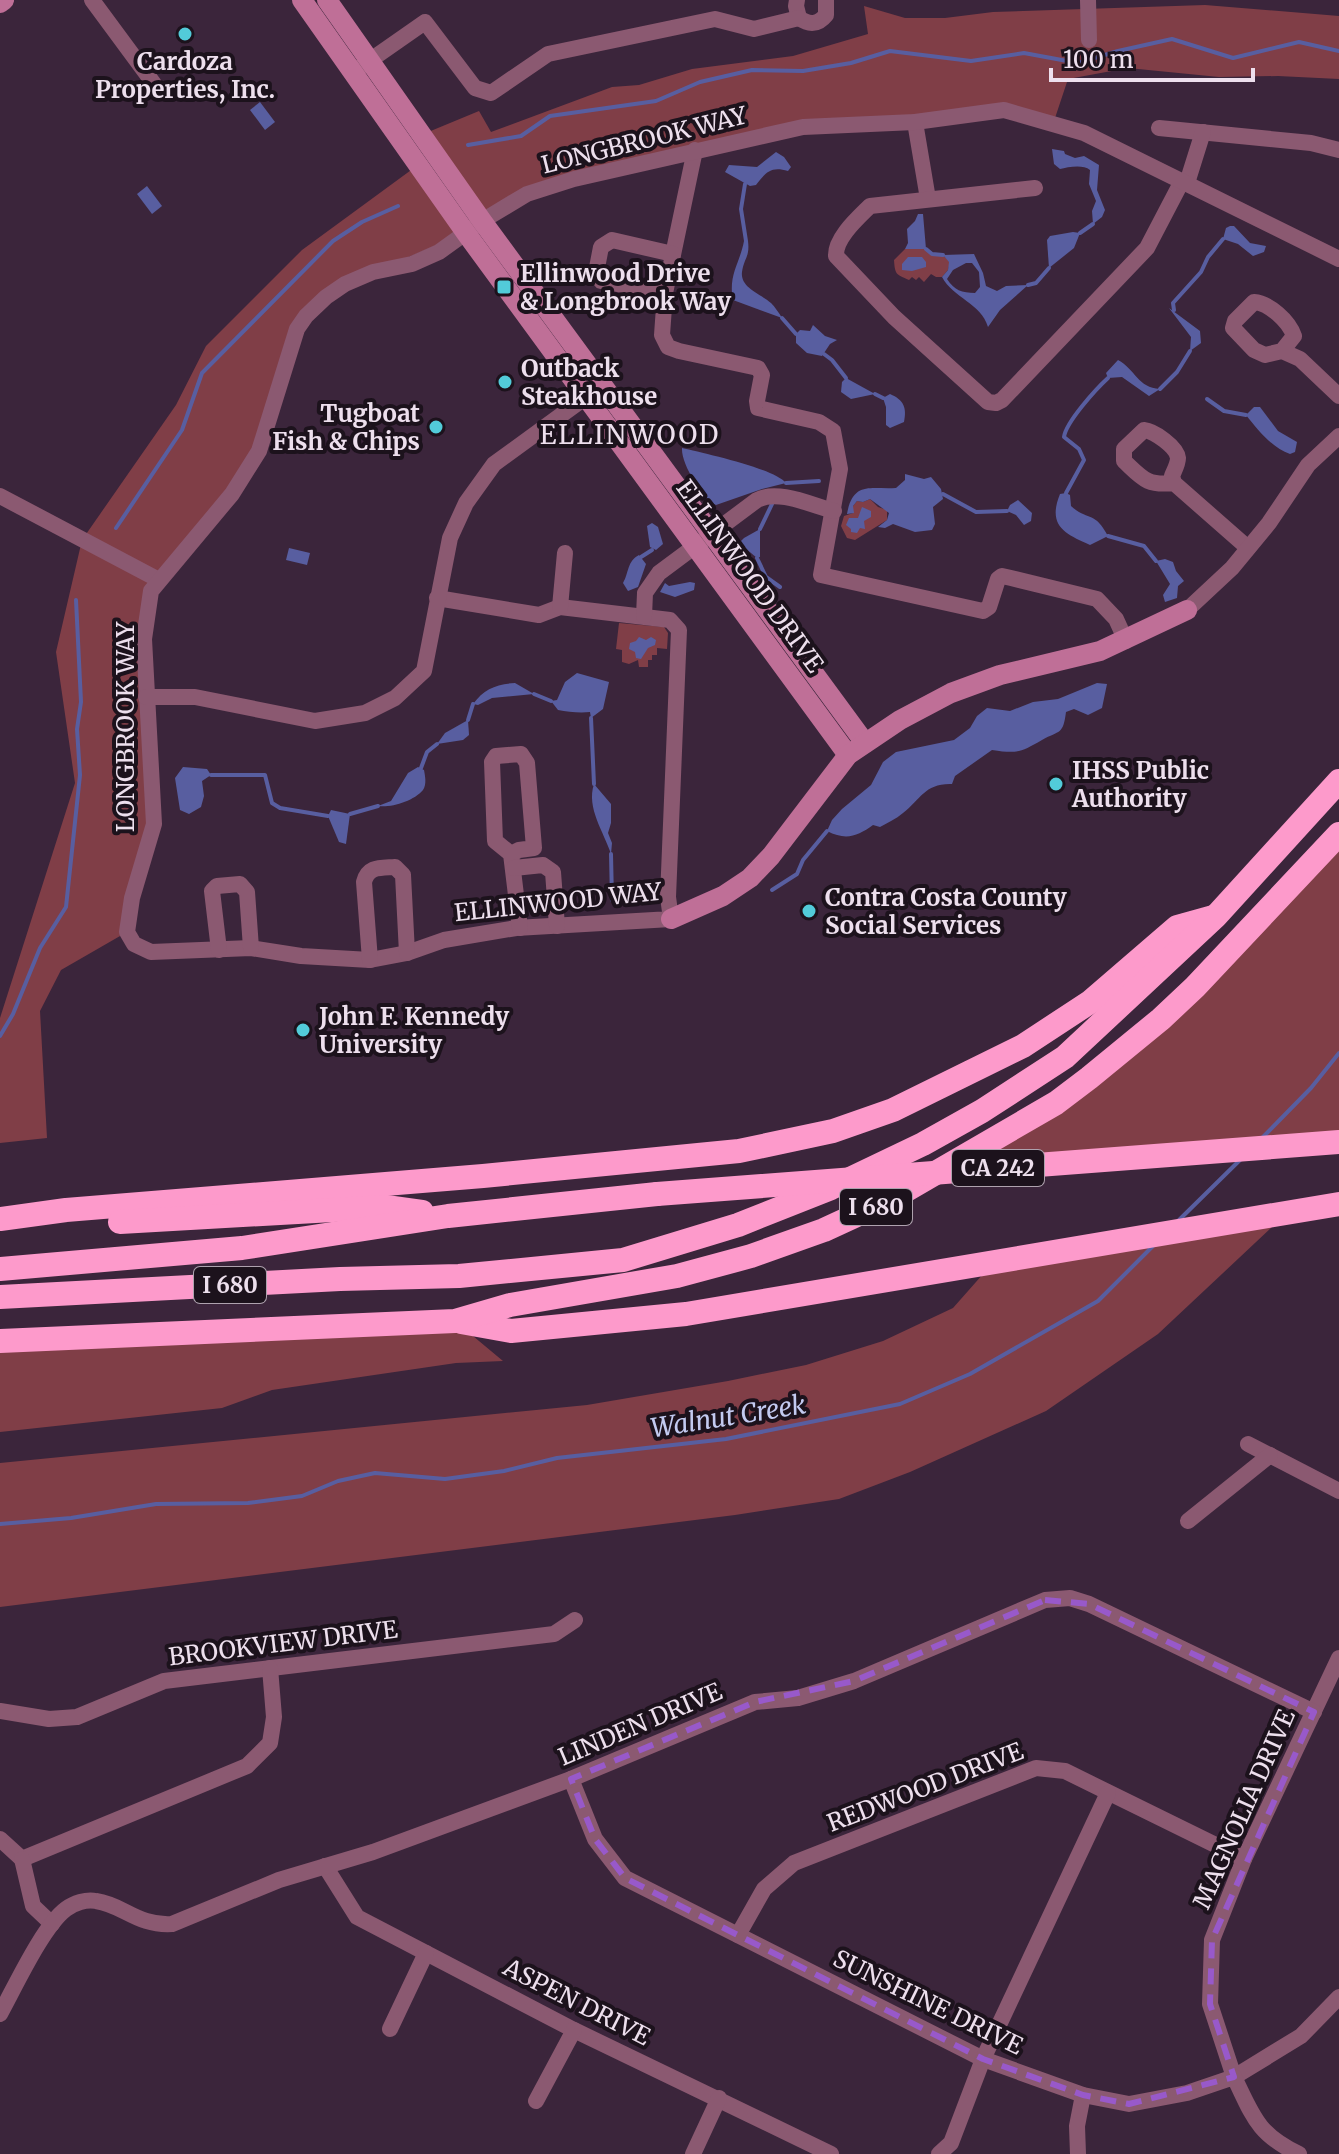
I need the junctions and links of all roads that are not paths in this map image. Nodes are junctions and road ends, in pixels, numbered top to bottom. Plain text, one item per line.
1 (92, 0) edge
2 (302, 0) edge
3 (327, 0) edge
4 (797, 0) edge
5 (826, 0) edge
6 (1088, 0) edge
7 (799, 18) junction
8 (1089, 40) dead end
9 (361, 67) junction
10 (154, 84) dead end
11 (915, 122) junction
12 (1159, 128) dead end
13 (1203, 132) junction
14 (695, 150) junction
15 (1339, 150) edge
16 (1184, 182) junction
17 (1035, 188) dead end
18 (928, 199) junction
19 (474, 227) junction
20 (673, 254) junction
21 (1339, 259) edge
22 (665, 293) junction
23 (1282, 351) dead end
24 (1339, 396) edge
25 (586, 397) junction
26 (1339, 436) edge
27 (1174, 483) dead end
28 (0, 496) edge
29 (834, 511) junction
30 (713, 533) junction
31 (696, 546) junction
32 (1248, 548) junction
33 (565, 553) dead end
34 (159, 580) junction
35 (437, 598) junction
36 (560, 607) junction
37 (1187, 610) joint
38 (644, 616) junction
39 (1126, 641) junction
40 (146, 697) junction
41 (856, 749) junction
42 (1339, 781) edge
43 (1339, 834) edge
44 (513, 861) junction
45 (1216, 916) junction
46 (671, 919) junction
47 (557, 926) junction
48 (520, 928) junction
49 (134, 944) joint
50 (251, 948) junction
51 (219, 950) junction
52 (407, 953) junction
53 (370, 960) junction
54 (1339, 1142) edge
55 (1339, 1204) edge
56 (448, 1216) junction
57 (0, 1219) edge
58 (0, 1232) edge
59 (0, 1269) edge
60 (0, 1297) edge
61 (455, 1321) junction
62 (0, 1341) edge
63 (1248, 1444) dead end
64 (1270, 1455) junction
65 (1339, 1491) edge
66 (1188, 1521) dead end
67 (575, 1620) dead end
68 (1339, 1658) edge
69 (270, 1668) junction
70 (0, 1711) edge
71 (1314, 1712) junction
72 (571, 1779) junction
73 (1108, 1793) junction
74 (0, 1839) edge
75 (22, 1859) junction
76 (1244, 1859) junction
77 (325, 1866) junction
78 (52, 1924) junction
79 (738, 1935) junction
80 (426, 1953) junction
81 (1339, 1997) edge
82 (0, 2014) edge
83 (390, 2029) dead end
84 (574, 2030) junction
85 (983, 2059) junction
86 (1234, 2077) junction
87 (1083, 2095) junction
88 (719, 2098) junction
89 (536, 2101) dead end
90 (693, 2154) edge
91 (831, 2154) edge
92 (939, 2154) edge
93 (1078, 2154) edge
94 (1299, 2154) edge

1 - 10 street
2 - 9 street, ELLINWOOD DRIVE
3 - 9 street, ELLINWOOD DRIVE
4 - 7 street
5 - 7 street
6 - 8 street
7 - 9 street
9 - 19 street, ELLINWOOD DRIVE
11 - 14 street, LONGBROOK WAY
11 - 16 street, LONGBROOK WAY
11 - 18 street
12 - 13 street
13 - 15 street
13 - 16 street
14 - 19 street, LONGBROOK WAY
14 - 20 street
16 - 18 street
16 - 21 street, LONGBROOK WAY
17 - 18 street
19 - 25 street, ELLINWOOD DRIVE
19 - 30 street, ELLINWOOD DRIVE
19 - 34 street, LONGBROOK WAY
20 - 22 street
20 - 22 street
22 - 29 street
23 - 24 street
25 - 31 street, ELLINWOOD DRIVE
25 - 35 street
26 - 32 street, ELLINWOOD WAY
27 - 32 street
28 - 34 street
29 - 30 street
29 - 39 street
30 - 31 street
30 - 41 street, ELLINWOOD DRIVE
31 - 38 street
31 - 41 street, ELLINWOOD DRIVE
32 - 37 street, ELLINWOOD WAY
33 - 36 street
34 - 40 street, LONGBROOK WAY
35 - 36 street
35 - 40 street
36 - 38 street
37 - 39 street, ELLINWOOD WAY
38 - 46 street
39 - 41 street, ELLINWOOD WAY
40 - 49 street, LONGBROOK WAY
41 - 46 street, ELLINWOOD WAY
42 - 45 highway, I 680
43 - 61 highway, I 680
44 - 44 street
44 - 47 street
44 - 48 street
45 - 57 highway
45 - 60 highway, I 680
46 - 47 street, ELLINWOOD WAY
47 - 48 street, ELLINWOOD WAY
48 - 52 street, ELLINWOOD WAY
49 - 51 street, ELLINWOOD WAY
50 - 51 street, ELLINWOOD WAY
50 - 51 street
50 - 53 street, ELLINWOOD WAY
52 - 53 street, ELLINWOOD WAY
52 - 53 street
54 - 56 highway, CA 242, bridge
55 - 61 highway
56 - 58 highway
56 - 59 highway, CA 242
61 - 62 highway, I 680
63 - 64 street
64 - 65 street
64 - 66 street
67 - 69 street, BROOKVIEW DRIVE
68 - 71 street, MAGNOLIA DRIVE
69 - 70 street, BROOKVIEW DRIVE
69 - 75 street
71 - 72 street, LINDEN DRIVE
71 - 76 street, MAGNOLIA DRIVE
72 - 77 street, LINDEN DRIVE
72 - 79 street, SUNSHINE DRIVE
73 - 76 street, REDWOOD DRIVE
73 - 79 street, REDWOOD DRIVE
73 - 85 street
74 - 75 street
75 - 78 street
76 - 86 street, MAGNOLIA DRIVE
77 - 78 street, LINDEN DRIVE
77 - 80 street, ASPEN DRIVE
78 - 82 street
79 - 85 street, SUNSHINE DRIVE
80 - 83 street
80 - 84 street, ASPEN DRIVE
81 - 86 street, SUNSHINE DRIVE
84 - 88 street, ASPEN DRIVE
84 - 89 street
85 - 87 street, SUNSHINE DRIVE
85 - 92 street
86 - 87 street, SUNSHINE DRIVE
86 - 94 street
87 - 93 street
88 - 90 street
88 - 91 street, ASPEN DRIVE

